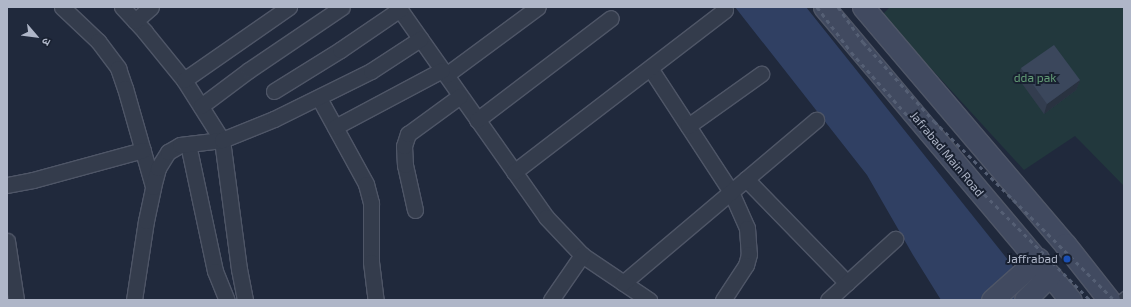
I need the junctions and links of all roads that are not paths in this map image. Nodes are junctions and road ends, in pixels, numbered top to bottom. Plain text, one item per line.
1 (62, 7) edge
2 (122, 7) edge
3 (151, 7) edge
4 (289, 7) edge
5 (342, 7) edge
6 (538, 7) edge
7 (854, 7) edge
8 (863, 7) edge
9 (399, 8) edge
10 (725, 10) dead end
11 (830, 14) edge
12 (612, 18) dead end
13 (134, 21) junction
14 (420, 38) junction
15 (650, 68) junction
16 (444, 72) junction
17 (761, 74) dead end
18 (184, 80) junction
19 (274, 91) dead end
20 (460, 96) junction
21 (319, 98) junction
22 (201, 106) junction
23 (478, 120) junction
24 (816, 120) dead end
25 (688, 126) junction
26 (335, 127) junction
27 (222, 140) junction
28 (188, 144) junction
29 (143, 150) junction
30 (514, 172) junction
31 (746, 179) junction
32 (7, 185) edge
33 (153, 187) junction
34 (731, 192) junction
35 (415, 210) dead end
36 (895, 239) dead end
37 (7, 241) edge
38 (582, 255) junction
39 (1034, 279) edge
40 (623, 283) junction
41 (846, 283) junction
42 (1124, 296) edge
43 (643, 299) edge
44 (16, 300) edge
45 (134, 300) edge
46 (226, 300) edge
47 (245, 300) edge
48 (376, 300) edge
49 (551, 300) edge
50 (723, 300) edge
51 (828, 300) edge
52 (992, 300) edge
53 (1072, 300) edge
54 (1109, 300) edge
55 (1118, 300) edge

1 - 29 street
2 - 13 street
3 - 13 street
4 - 18 street
5 - 22 street
6 - 16 street
7 - 11 main road
8 - 54 main road
9 - 14 street
9 - 19 street
10 - 15 street
11 - 39 main road, Jafrabad Main Road
12 - 23 street
13 - 18 street
14 - 16 street
14 - 21 street
15 - 25 street
15 - 30 street
16 - 20 street
16 - 26 street
17 - 25 street
18 - 22 street
20 - 23 street
20 - 35 street
21 - 26 street
21 - 27 street
22 - 27 street
23 - 30 street
24 - 31 street
25 - 34 street
26 - 48 street
27 - 28 street
27 - 47 street
28 - 33 street
28 - 46 street
29 - 32 street
29 - 33 street
30 - 38 street
31 - 34 street
31 - 41 street
33 - 45 street
34 - 40 street
34 - 50 street
36 - 41 street
37 - 44 street
38 - 40 street
38 - 49 street
39 - 52 main road
39 - 53 main road, Jafrabad Main Road
40 - 43 street
41 - 51 street
42 - 55 lane

